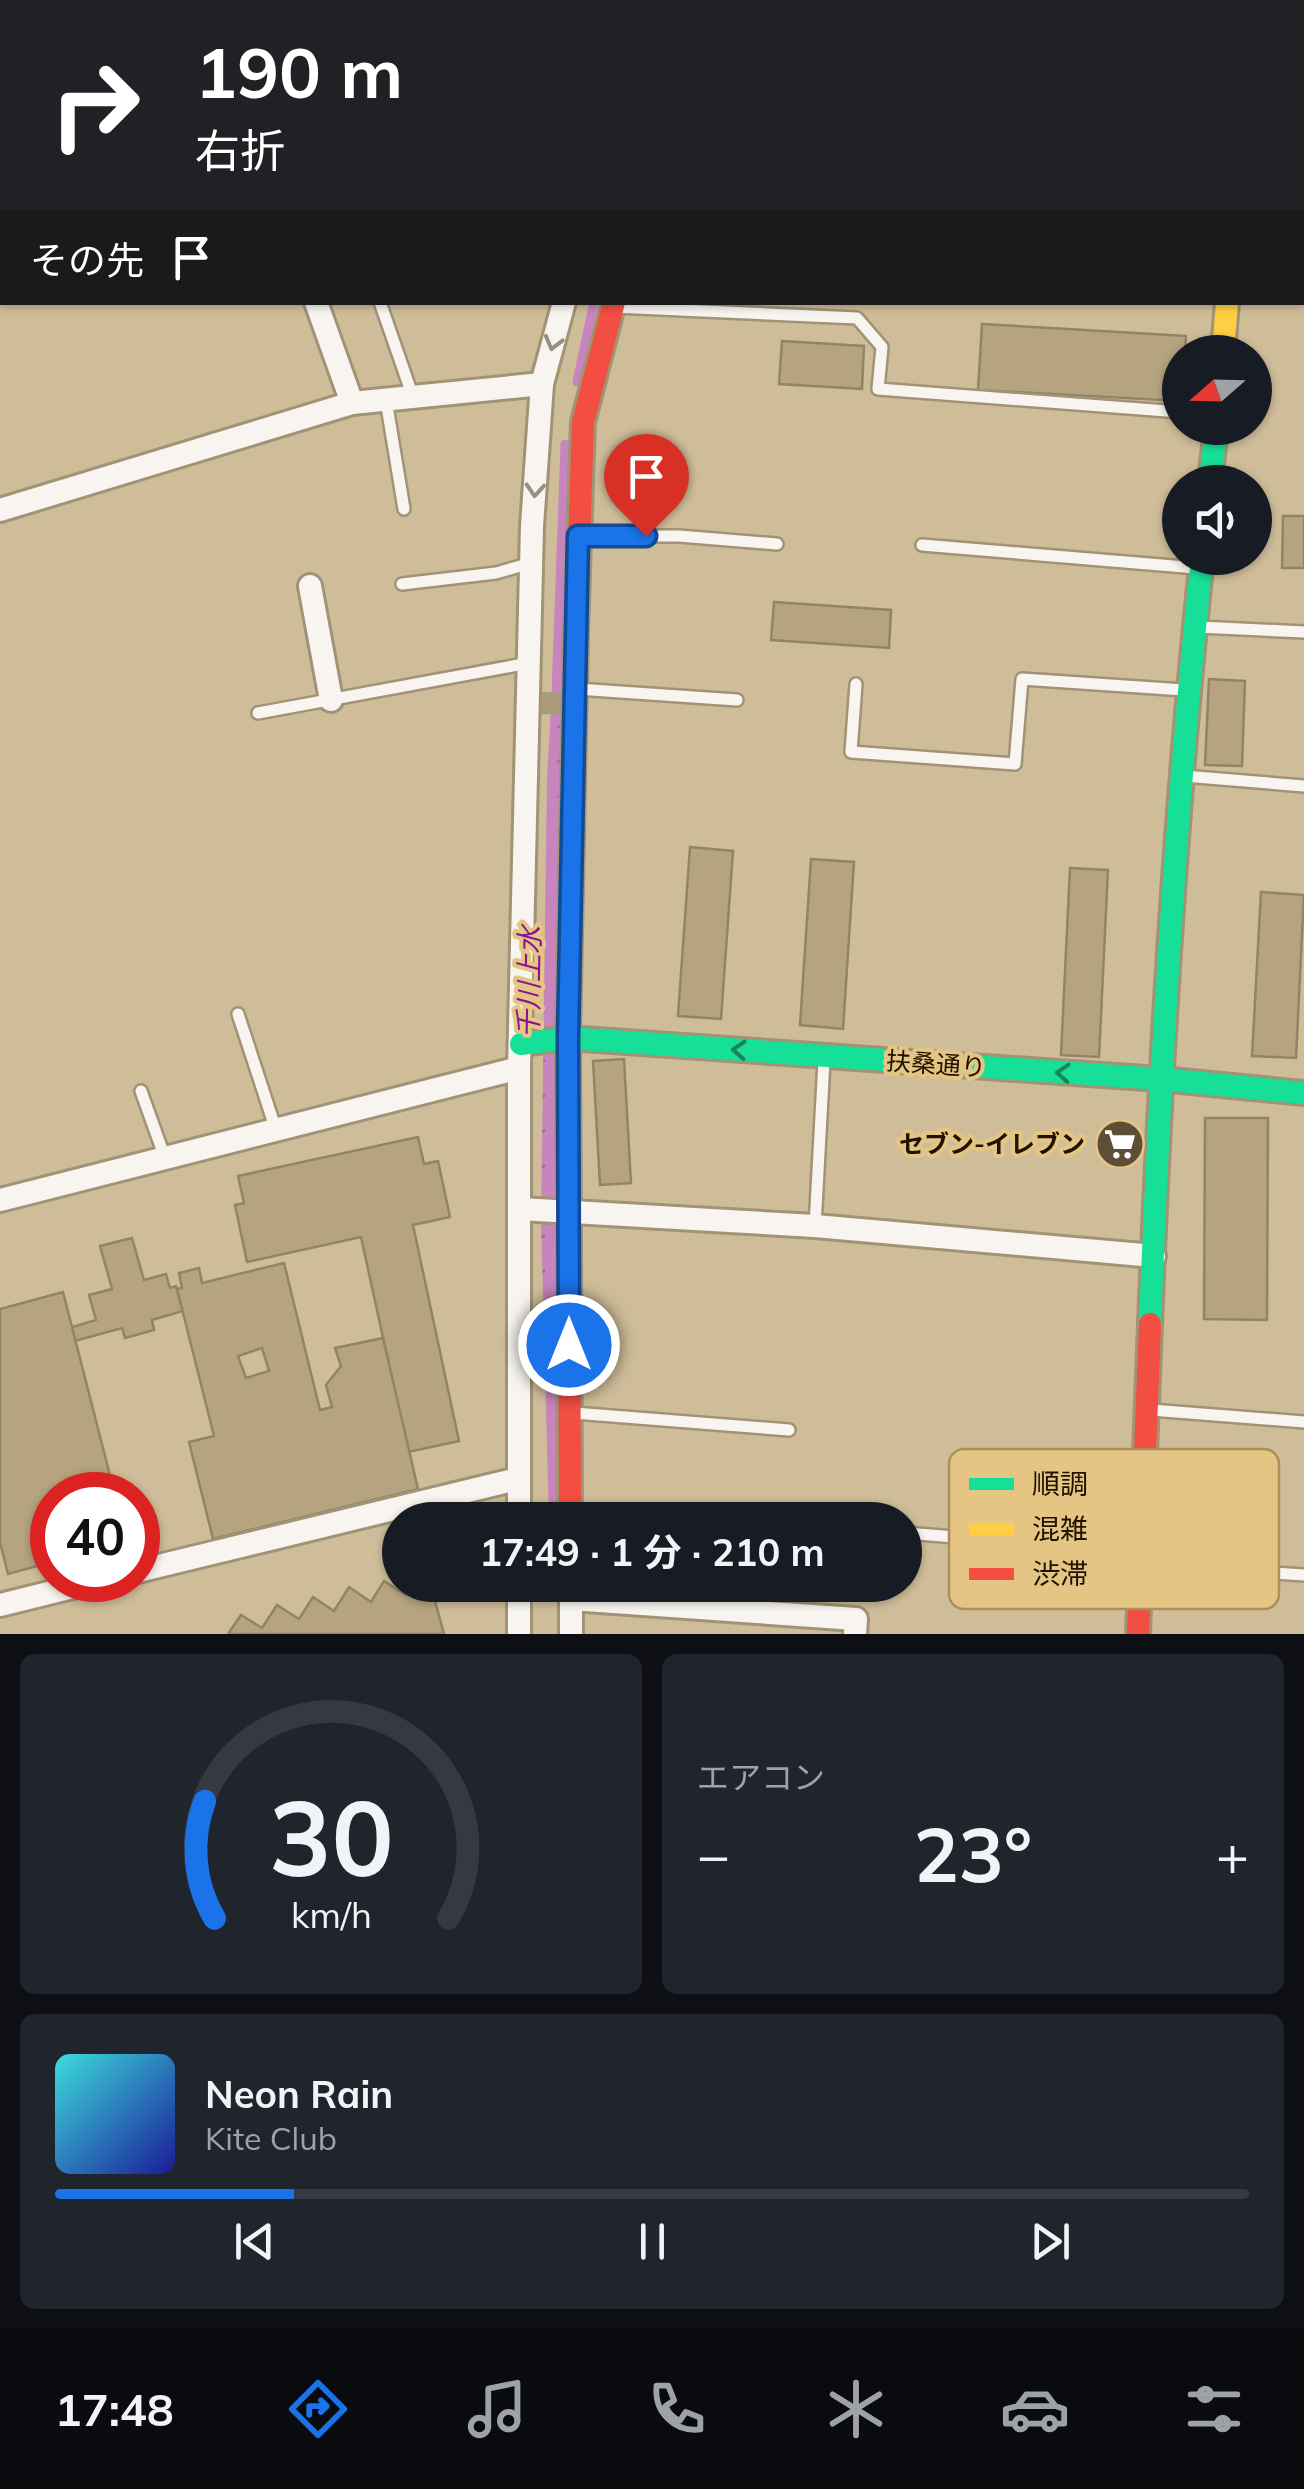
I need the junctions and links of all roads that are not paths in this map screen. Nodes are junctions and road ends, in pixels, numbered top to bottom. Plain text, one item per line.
1 (317, 305) edge
2 (381, 305) edge
3 (563, 305) edge
4 (613, 305) edge
5 (1227, 305) edge
6 (1224, 335) edge
7 (542, 384) junction
8 (412, 397) junction
9 (386, 400) junction
10 (352, 403) junction
11 (1162, 411) edge
12 (539, 431) junction
13 (583, 433) junction
14 (404, 509) dead end
15 (0, 510) edge
16 (578, 536) junction
17 (777, 544) dead end
18 (922, 545) dead end
19 (1162, 560) edge
20 (532, 563) junction
21 (1200, 575) edge
22 (402, 584) dead end
23 (310, 586) dead end
24 (1195, 627) junction
25 (1304, 632) edge
26 (529, 663) junction
27 (856, 684) dead end
28 (1188, 690) junction
29 (574, 699) junction
30 (331, 700) junction
31 (737, 700) dead end
32 (258, 713) dead end
33 (1183, 776) junction
34 (1304, 786) edge
35 (238, 1014) dead end
36 (545, 1041) junction
37 (824, 1056) junction
38 (520, 1068) junction
39 (1160, 1079) junction
40 (141, 1092) dead end
41 (1304, 1093) edge
42 (276, 1130) junction
43 (165, 1158) junction
44 (2, 1194) edge
45 (524, 1209) junction
46 (567, 1210) junction
47 (815, 1226) junction
48 (1154, 1256) junction
49 (1147, 1410) junction
50 (570, 1412) junction
51 (1304, 1422) edge
52 (789, 1430) dead end
53 (1145, 1449) edge
54 (517, 1479) junction
55 (518, 1502) edge
56 (570, 1502) edge
57 (922, 1534) edge
58 (949, 1537) edge
59 (160, 1566) edge
60 (1279, 1573) edge
61 (1304, 1575) edge
62 (30, 1598) edge
63 (519, 1602) edge
64 (571, 1602) edge
65 (677, 1602) edge
66 (0, 1605) edge
67 (1139, 1609) edge
68 (519, 1634) edge
69 (571, 1634) edge
70 (855, 1634) edge
71 (1138, 1634) edge

1 - 10 street
2 - 8 lane
3 -> 7 street
4 - 11 lane
4 - 13 street
5 - 6 street
7 - 8 street
7 - 12 street
8 - 9 street
9 - 10 street
9 - 14 lane
10 - 15 street
12 - 13 street
12 -> 20 street
13 - 16 street
16 - 17 lane
16 - 29 street
18 - 19 lane
20 - 22 lane
20 - 26 street
21 - 24 street
23 - 30 street
24 - 25 lane
24 - 28 street
26 - 30 lane
26 - 36 street
27 - 28 lane
28 - 33 street
29 - 31 lane
29 - 36 street
30 - 32 lane
33 - 34 lane
33 - 39 street
35 - 42 lane
37 -> 36 street, 扶桑通り
36 - 38 street
36 - 46 street
39 -> 37 street, 扶桑通り
37 - 47 lane
38 - 42 street
38 - 45 street
39 - 41 street, 扶桑通り
39 - 48 street
40 - 43 lane
42 - 43 street
43 - 44 street
45 - 46 street
45 - 54 street
46 - 47 street
46 - 50 street
47 - 48 street
48 - 49 street
49 - 51 lane
49 - 53 street
50 - 52 lane
50 - 56 street
54 - 55 street
54 - 59 street
57 - 58 lane
60 - 61 lane
62 - 66 street
63 - 68 street
64 - 69 street
65 - 70 street
67 - 71 street

